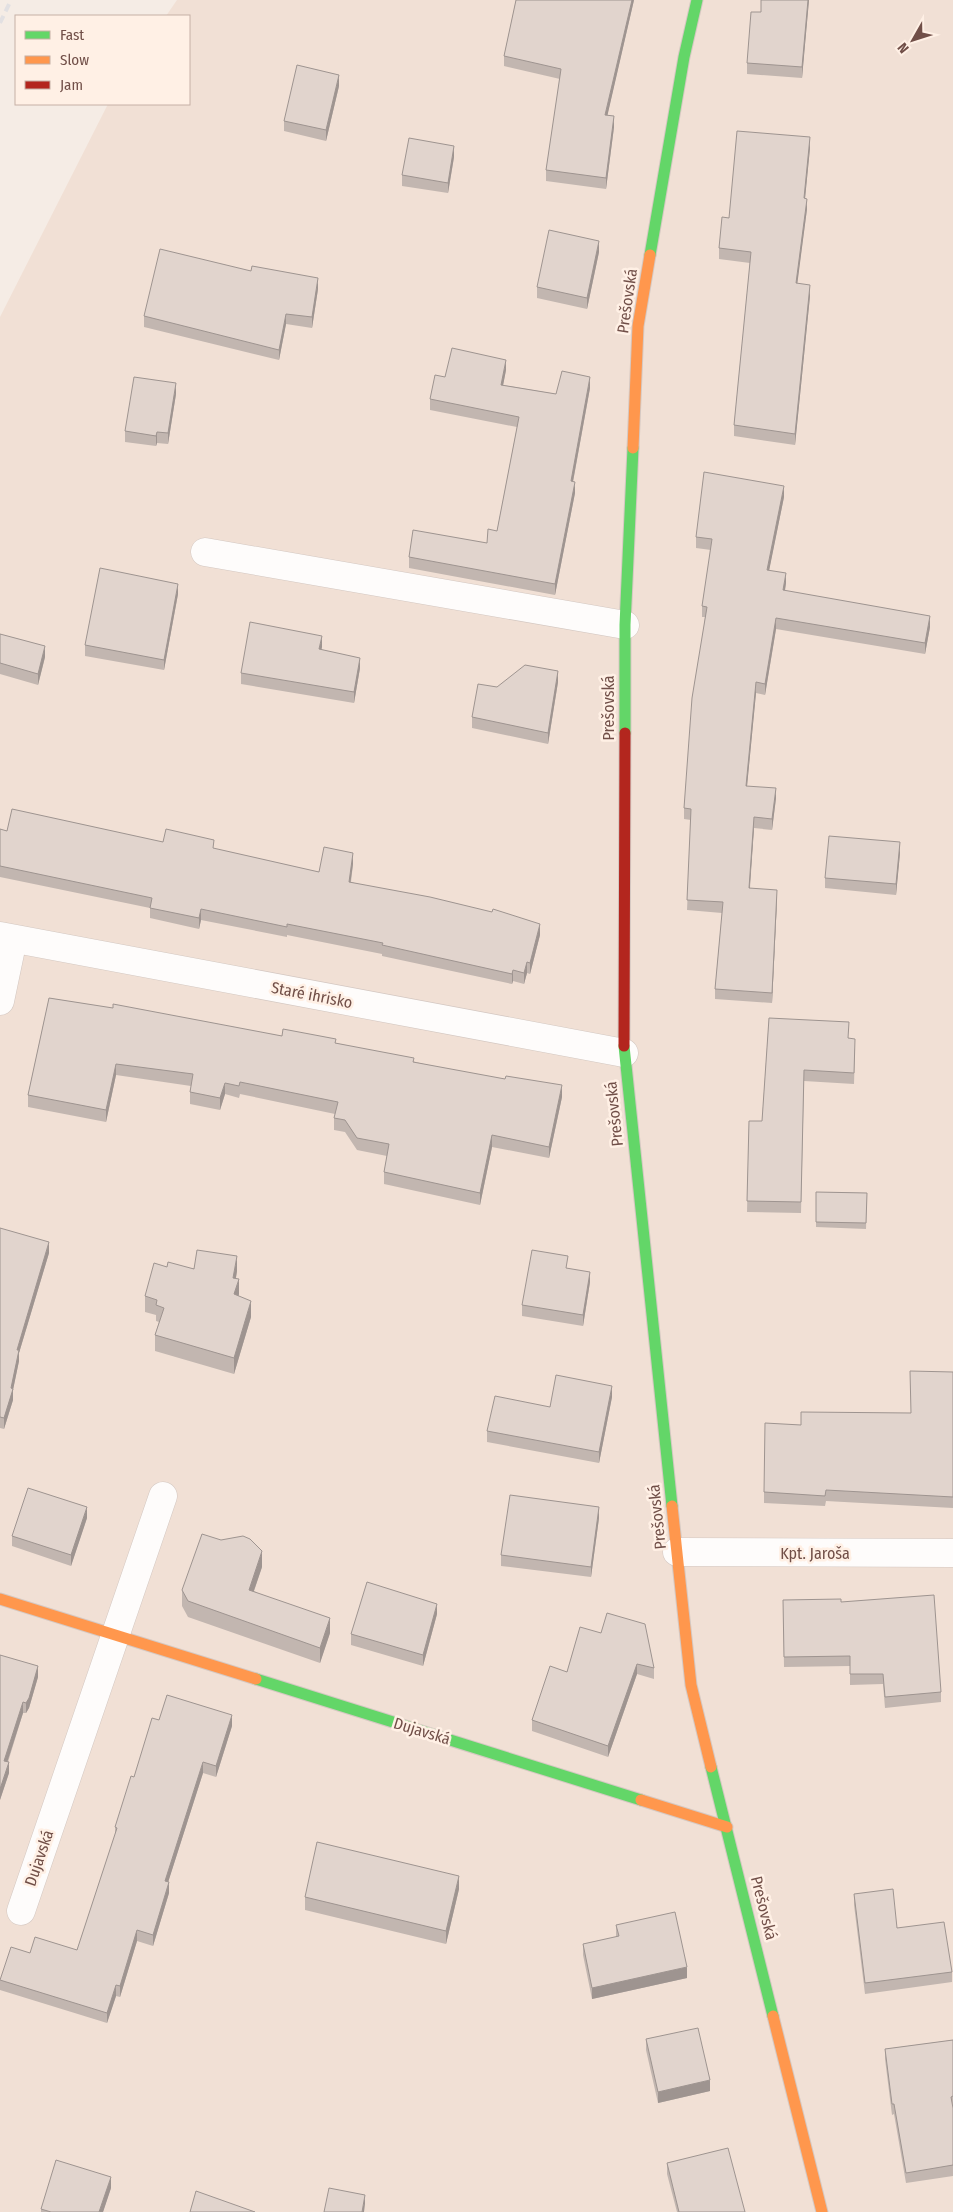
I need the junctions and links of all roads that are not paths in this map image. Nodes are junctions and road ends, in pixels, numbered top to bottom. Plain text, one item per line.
1 (697, 0) edge
2 (205, 552) dead end
3 (625, 624) junction
4 (7, 938) edge
5 (0, 1001) edge
6 (624, 1053) junction
7 (163, 1496) dead end
8 (677, 1552) junction
9 (953, 1553) edge
10 (0, 1599) edge
11 (117, 1636) junction
12 (727, 1827) junction
13 (21, 1911) dead end
14 (822, 2212) edge

1 - 3 street, Prešovská
2 - 3 street
3 - 6 street, Prešovská
4 - 5 street
4 - 6 street, Staré ihrisko
6 - 8 street, Prešovská
7 - 11 street, Dujavská
8 - 9 street, Kpt. Jaroša
8 - 12 street, Prešovská
10 - 11 street, Dujavská
11 - 12 street, Dujavská
11 - 13 street, Dujavská
12 - 14 street, Prešovská

